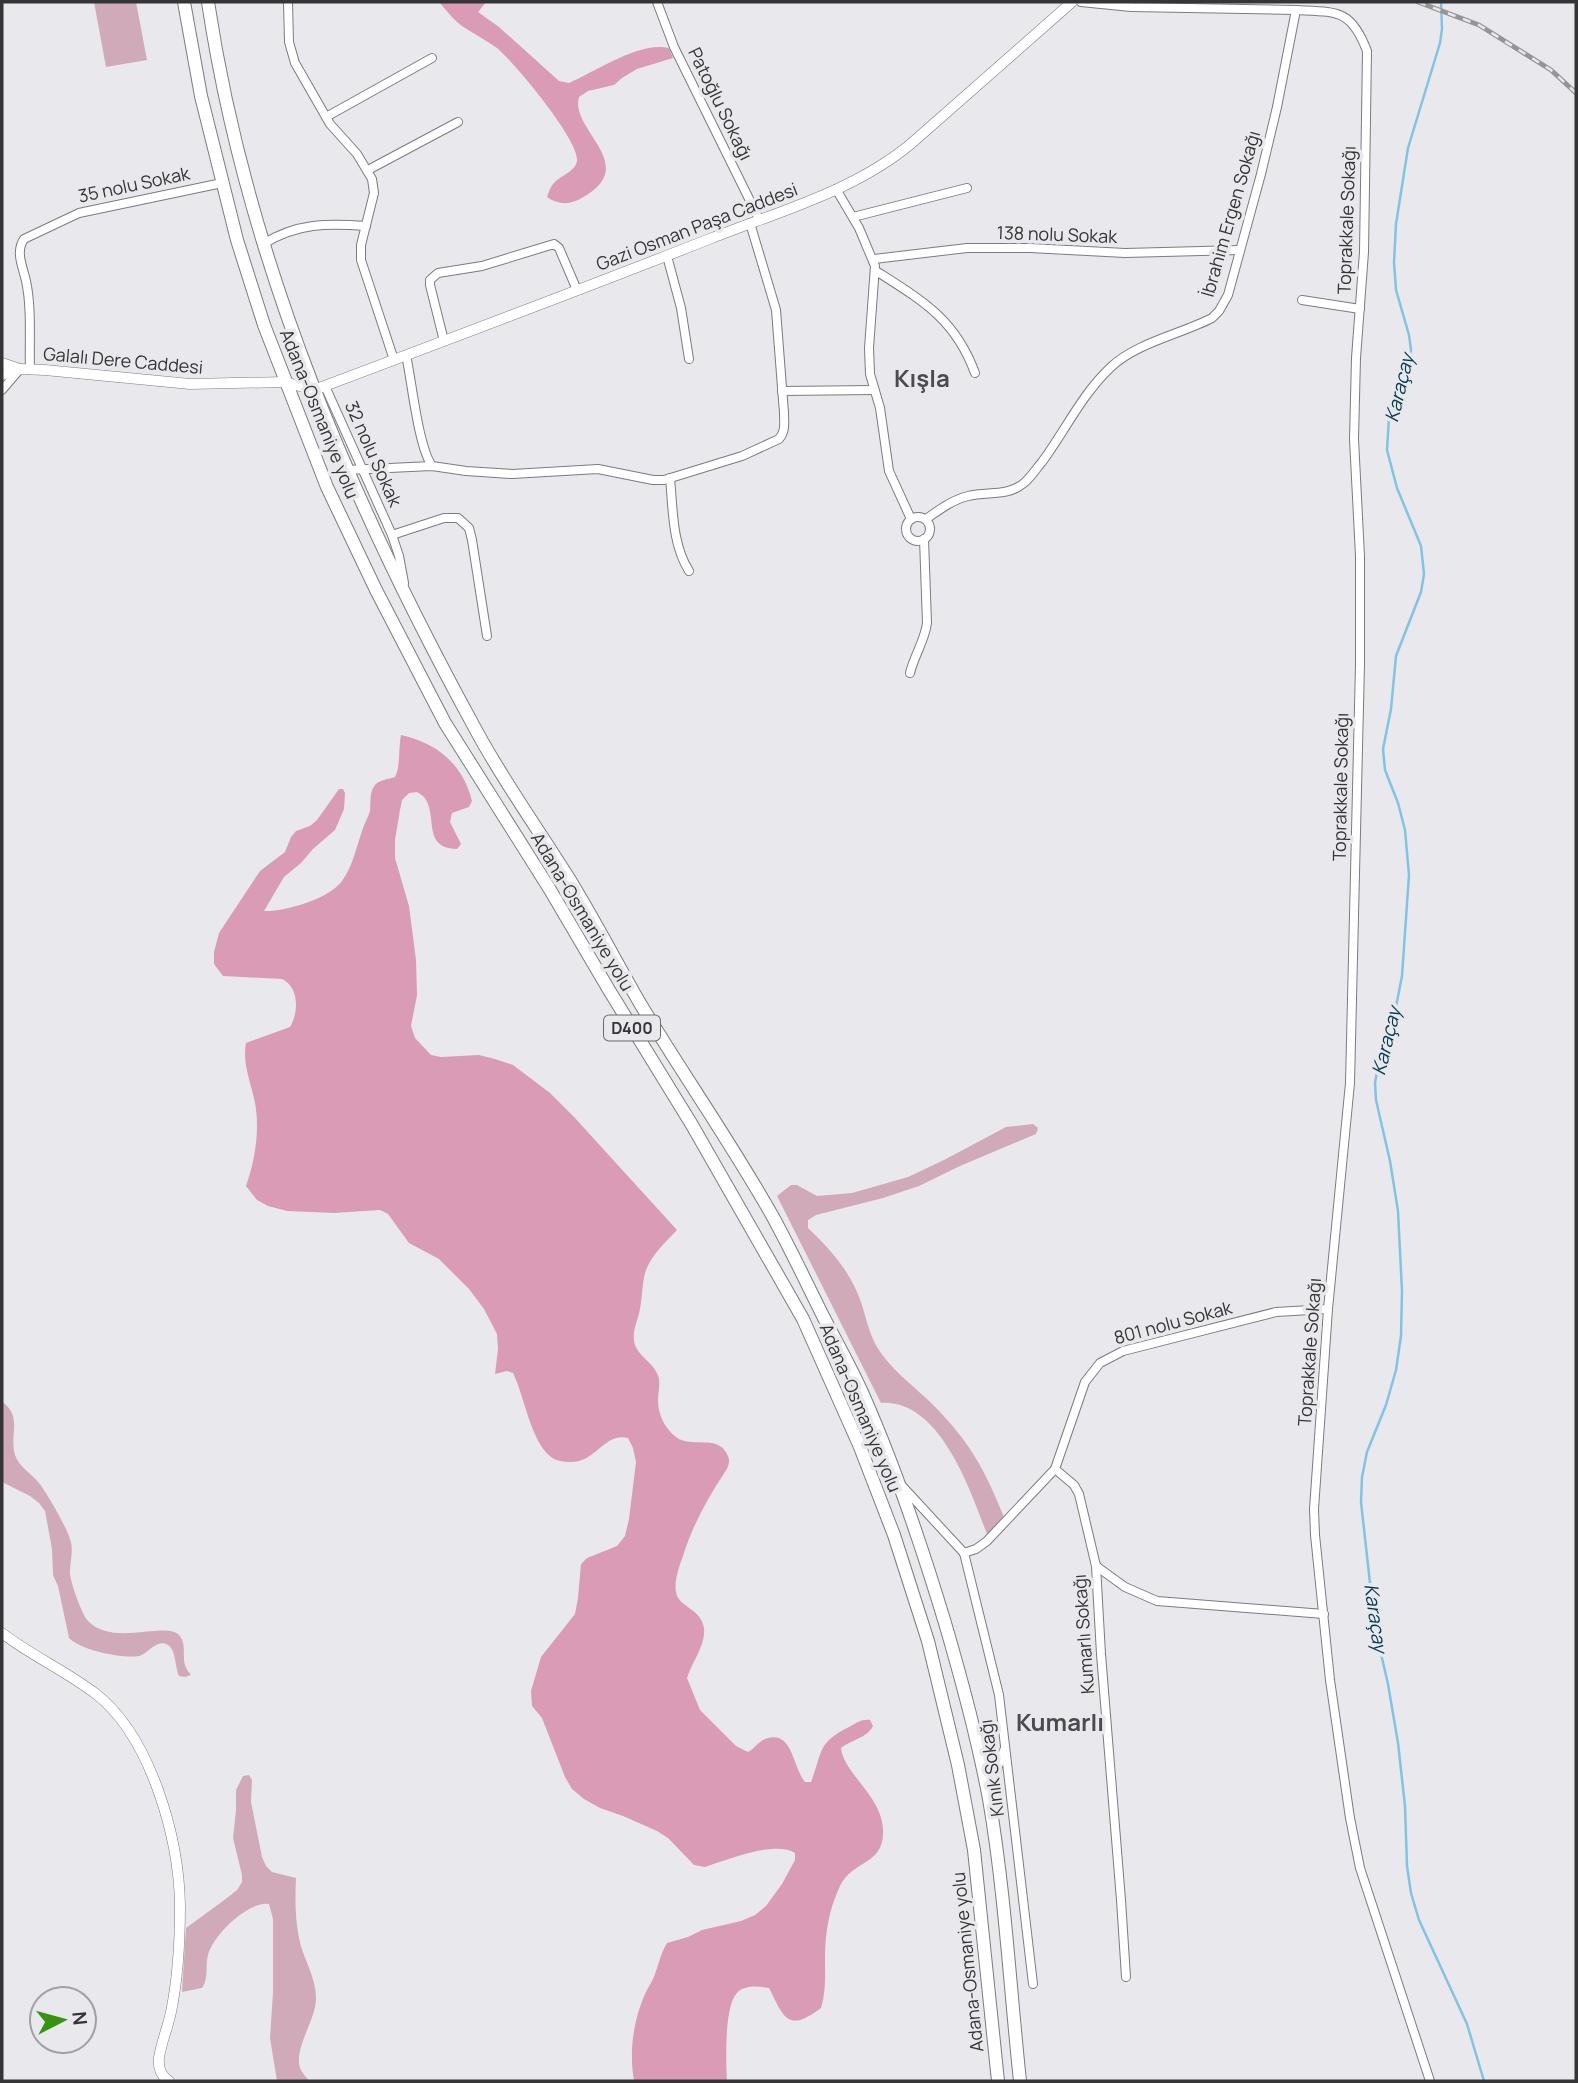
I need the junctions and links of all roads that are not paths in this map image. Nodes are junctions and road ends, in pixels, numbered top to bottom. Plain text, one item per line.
1 (184, 2) edge
2 (208, 2) edge
3 (288, 2) edge
4 (657, 2) edge
5 (1072, 2) edge
6 (1081, 2) edge
7 (1296, 10) junction
8 (432, 58) dead end
9 (326, 117) junction
10 (458, 122) dead end
11 (368, 170) junction
12 (222, 183) junction
13 (967, 188) dead end
14 (836, 189) junction
15 (853, 218) junction
16 (755, 221) junction
17 (366, 226) junction
18 (263, 244) junction
19 (1240, 250) junction
20 (667, 256) junction
21 (874, 259) junction
22 (876, 271) junction
23 (577, 290) junction
24 (1302, 300) dead end
25 (1360, 309) junction
26 (444, 341) junction
27 (406, 355) junction
28 (689, 359) dead end
29 (394, 360) junction
30 (2, 362) edge
31 (25, 369) junction
32 (975, 373) dead end
33 (2, 376) edge
34 (285, 382) junction
35 (319, 388) junction
36 (2, 390) edge
37 (874, 390) junction
38 (782, 391) junction
39 (432, 466) junction
40 (362, 469) junction
41 (347, 470) junction
42 (670, 478) junction
43 (911, 519) junction
44 (926, 519) junction
45 (392, 535) junction
46 (924, 539) junction
47 (689, 571) dead end
48 (407, 596) junction
49 (487, 636) dead end
50 (910, 673) dead end
51 (1328, 1309) junction
52 (1055, 1468) junction
53 (899, 1483) junction
54 (964, 1553) junction
55 (1096, 1566) junction
56 (1324, 1614) junction
57 (2, 1633) edge
58 (1006, 1745) junction
59 (988, 1792) junction
60 (1126, 1978) dead end
61 (1033, 1984) dead end
62 (169, 2081) edge
63 (998, 2081) edge
64 (1020, 2081) edge
65 (1430, 2081) edge

1 - 12 highway, Adana-Osmaniye yolu / D400
2 - 18 highway, Adana-Osmaniye yolu / D400
3 - 9 street
4 - 16 street, Patoğlu Sokağı
5 - 14 street, Gazi Osman Paşa Caddesi
6 - 7 street
7 - 19 street, İbrahim Ergen Sokağı
7 - 25 street, Toprakkale Sokağı
8 - 9 street
9 - 11 street
10 - 11 street
11 - 17 street
12 - 31 street, 35 nolu Sokak
12 - 34 highway, Adana-Osmaniye yolu / D400
13 - 15 street
14 - 15 street
14 - 16 street, Gazi Osman Paşa Caddesi
15 - 21 street
16 - 20 street, Gazi Osman Paşa Caddesi
16 - 38 street, Patoğlu Sokağı
17 - 18 street
17 - 29 street
18 - 35 highway, Adana-Osmaniye yolu / D400
19 - 21 street, 138 nolu Sokak
19 - 44 street, İbrahim Ergen Sokağı
20 - 23 street, Gazi Osman Paşa Caddesi
20 - 28 street
21 - 22 street
22 - 32 street
22 - 37 street
23 - 26 street, Gazi Osman Paşa Caddesi
23 - 26 street
24 - 25 street
25 - 51 street, Toprakkale Sokağı
26 - 27 street, Gazi Osman Paşa Caddesi
27 - 29 street, Gazi Osman Paşa Caddesi
27 - 39 street
29 - 35 street, Gazi Osman Paşa Caddesi
30 - 31 street
31 - 33 street, Galalı Dere Caddesi
31 - 34 street, Galalı Dere Caddesi
31 - 36 street
34 - 35 street
34 - 63 highway, Adana-Osmaniye yolu / D400
35 - 40 street, 32 nolu Sokak
35 - 41 highway, Adana-Osmaniye yolu / D400
37 - 38 street
37 - 43 street
38 - 42 street, Patoğlu Sokağı
39 - 40 street, Patoğlu Sokağı
39 - 42 street, Patoğlu Sokağı
40 - 41 street, Patoğlu Sokağı
40 - 45 street, 32 nolu Sokak
41 - 48 highway, Adana-Osmaniye yolu / D400
42 - 47 street
43 - 44 street
43 - 46 street
44 - 46 street
45 - 48 street, 32 nolu Sokak
45 - 49 street, 32 nolu Sokak
46 - 50 street
48 - 53 highway, Adana-Osmaniye yolu / D400
51 - 52 street, 801 nolu Sokak
51 - 56 street, Toprakkale Sokağı
52 - 54 street
52 - 55 street, Kumarlı Sokağı
53 - 54 street, Kınık Sokağı
53 - 59 highway, Adana-Osmaniye yolu / D400
54 - 58 street, Kınık Sokağı
55 - 56 street
55 - 60 street, Kumarlı Sokağı
56 - 65 street, Toprakkale Sokağı
57 - 62 street
58 - 59 street
58 - 61 street, Kınık Sokağı
59 - 64 highway, Adana-Osmaniye yolu / D400

